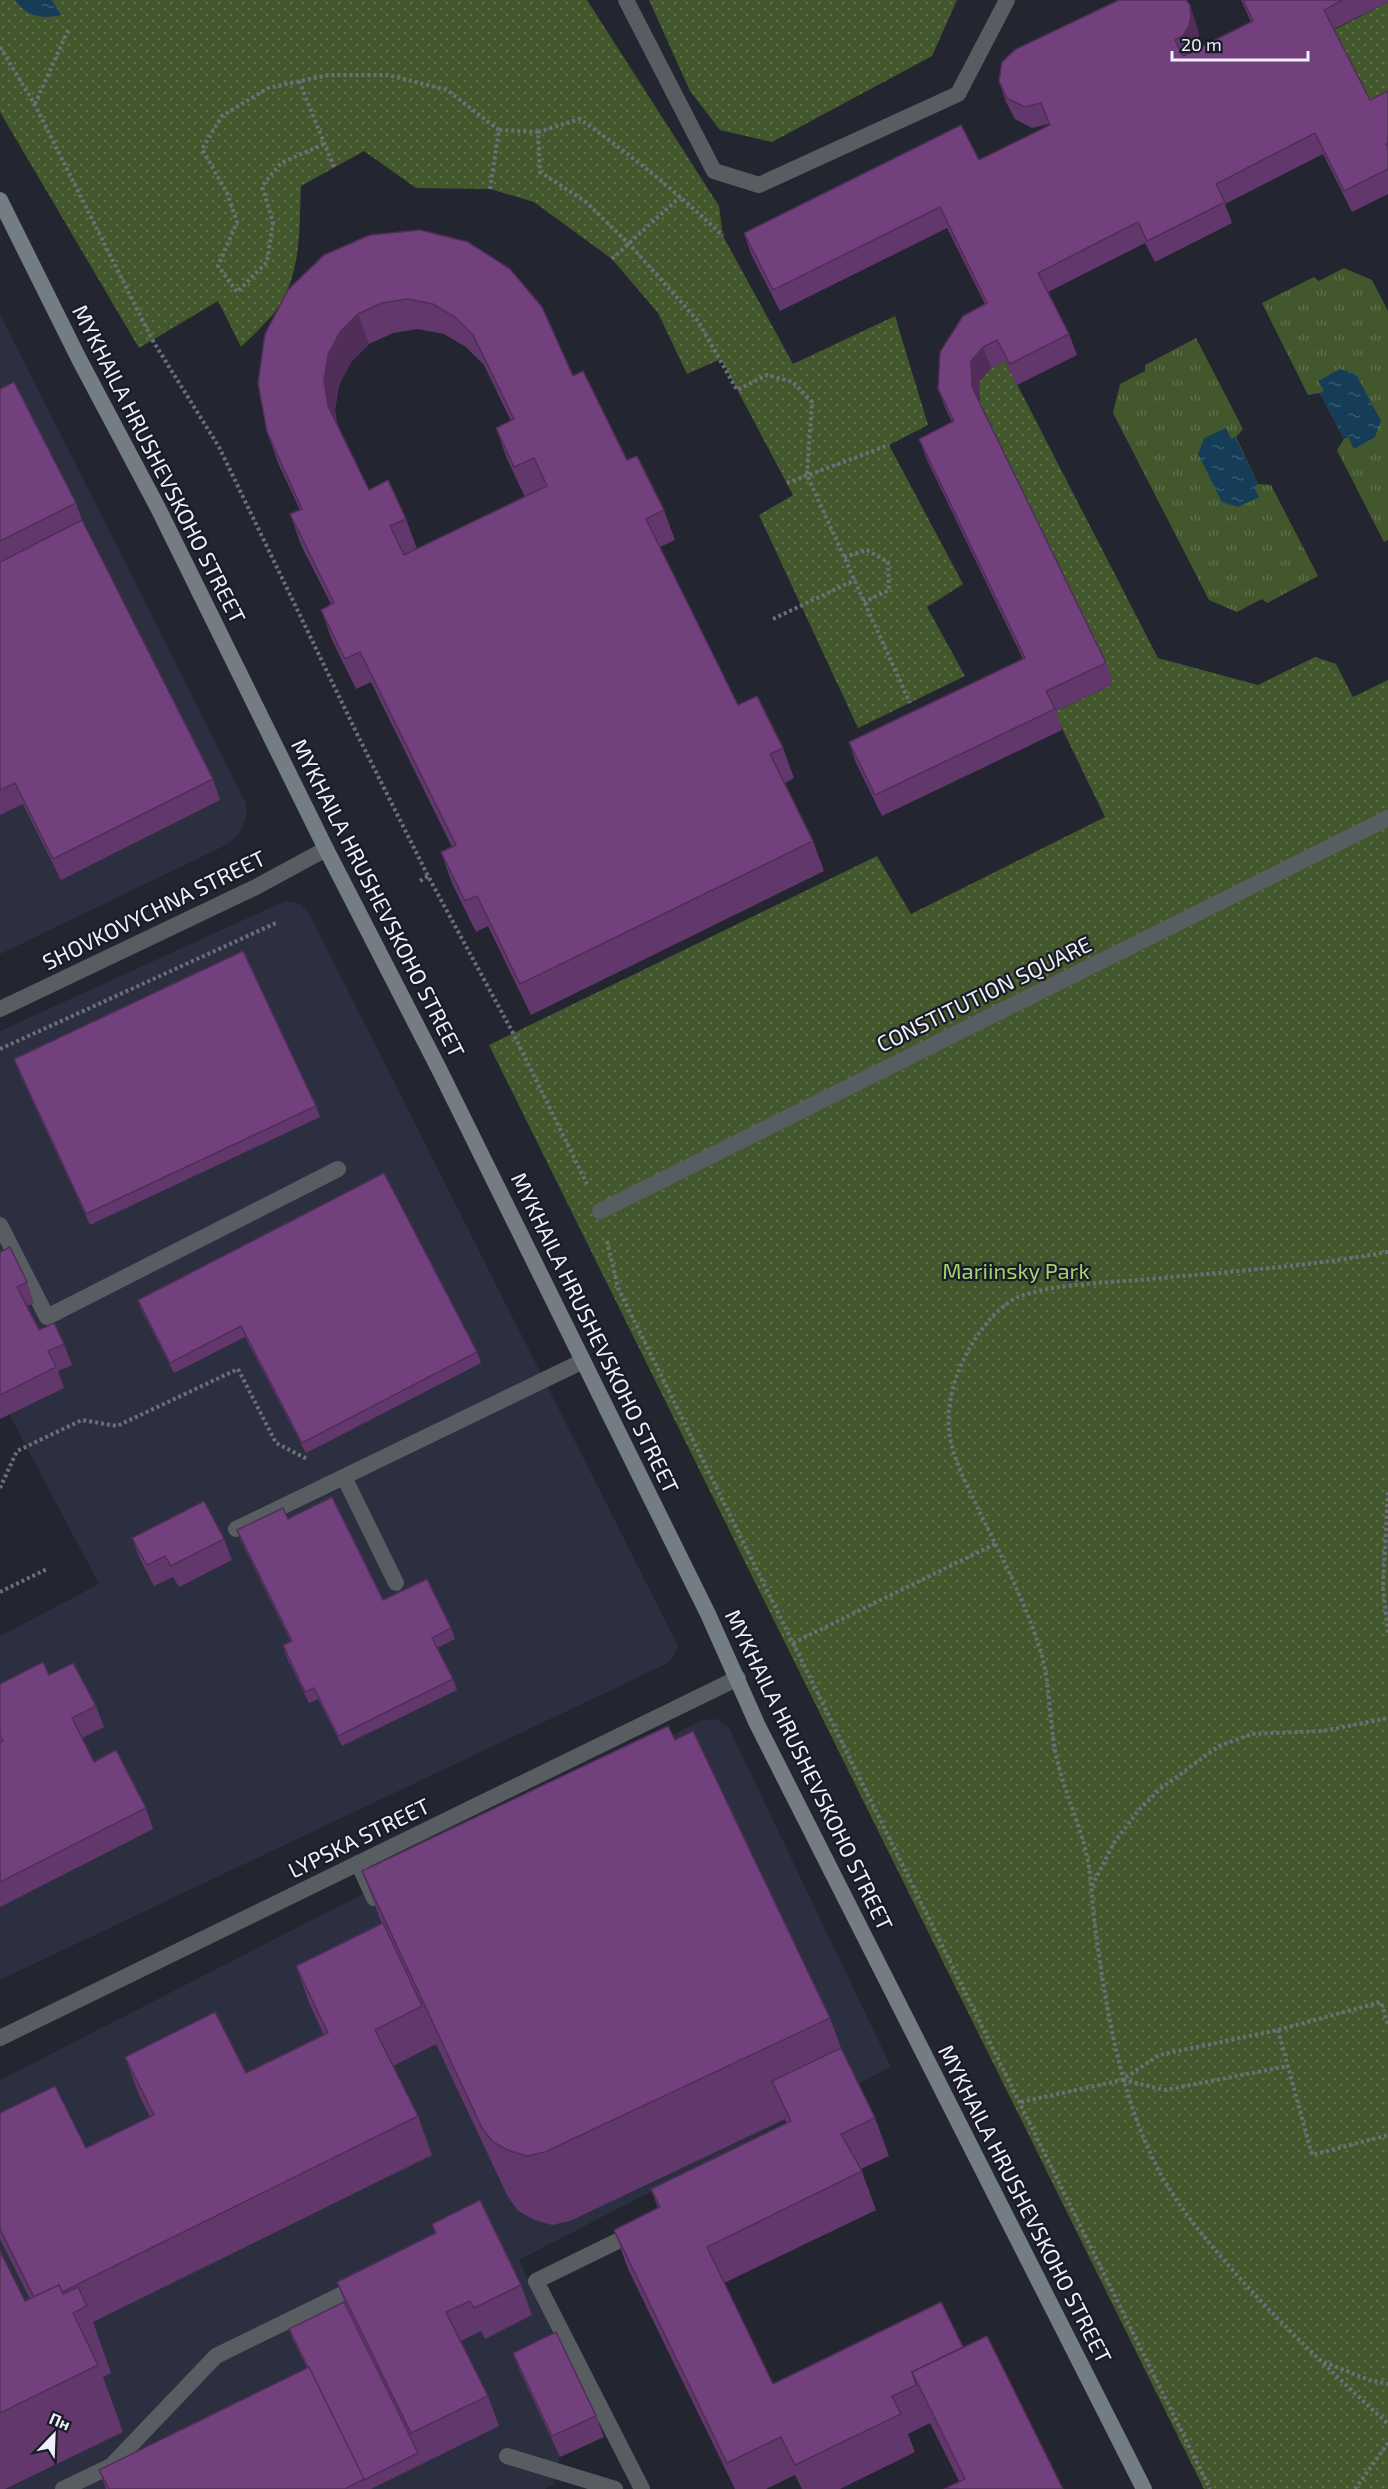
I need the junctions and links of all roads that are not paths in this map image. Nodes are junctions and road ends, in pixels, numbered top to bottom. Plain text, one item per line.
1 (626, 0) edge
2 (1007, 0) edge
3 (0, 200) edge
4 (1388, 818) edge
5 (326, 849) junction
6 (0, 1009) edge
7 (338, 1169) dead end
8 (600, 1211) road end
9 (0, 1225) edge
10 (583, 1360) junction
11 (344, 1477) junction
12 (236, 1529) edge
13 (396, 1583) dead end
14 (738, 1678) junction
15 (358, 1863) junction
16 (383, 1917) edge
17 (0, 2038) edge
18 (654, 2224) edge
19 (374, 2278) edge
20 (507, 2457) dead end
21 (63, 2489) edge
22 (615, 2489) edge
23 (642, 2489) edge
24 (1144, 2489) edge

1 - 2 street
3 - 5 main road, MYKHAILA HRUSHEVSKOHO STREET
4 - 8 street, CONSTITUTION SQUARE
5 - 6 street, SHOVKOVYCHNA STREET
5 - 10 main road, MYKHAILA HRUSHEVSKOHO STREET
7 - 9 street
10 - 11 street
10 - 14 main road, MYKHAILA HRUSHEVSKOHO STREET
11 - 12 street
11 - 13 street
14 - 15 street, LYPSKA STREET
14 - 24 main road, MYKHAILA HRUSHEVSKOHO STREET
15 - 16 street
15 - 17 street, LYPSKA STREET
18 - 23 street
19 - 21 street
20 - 22 street

